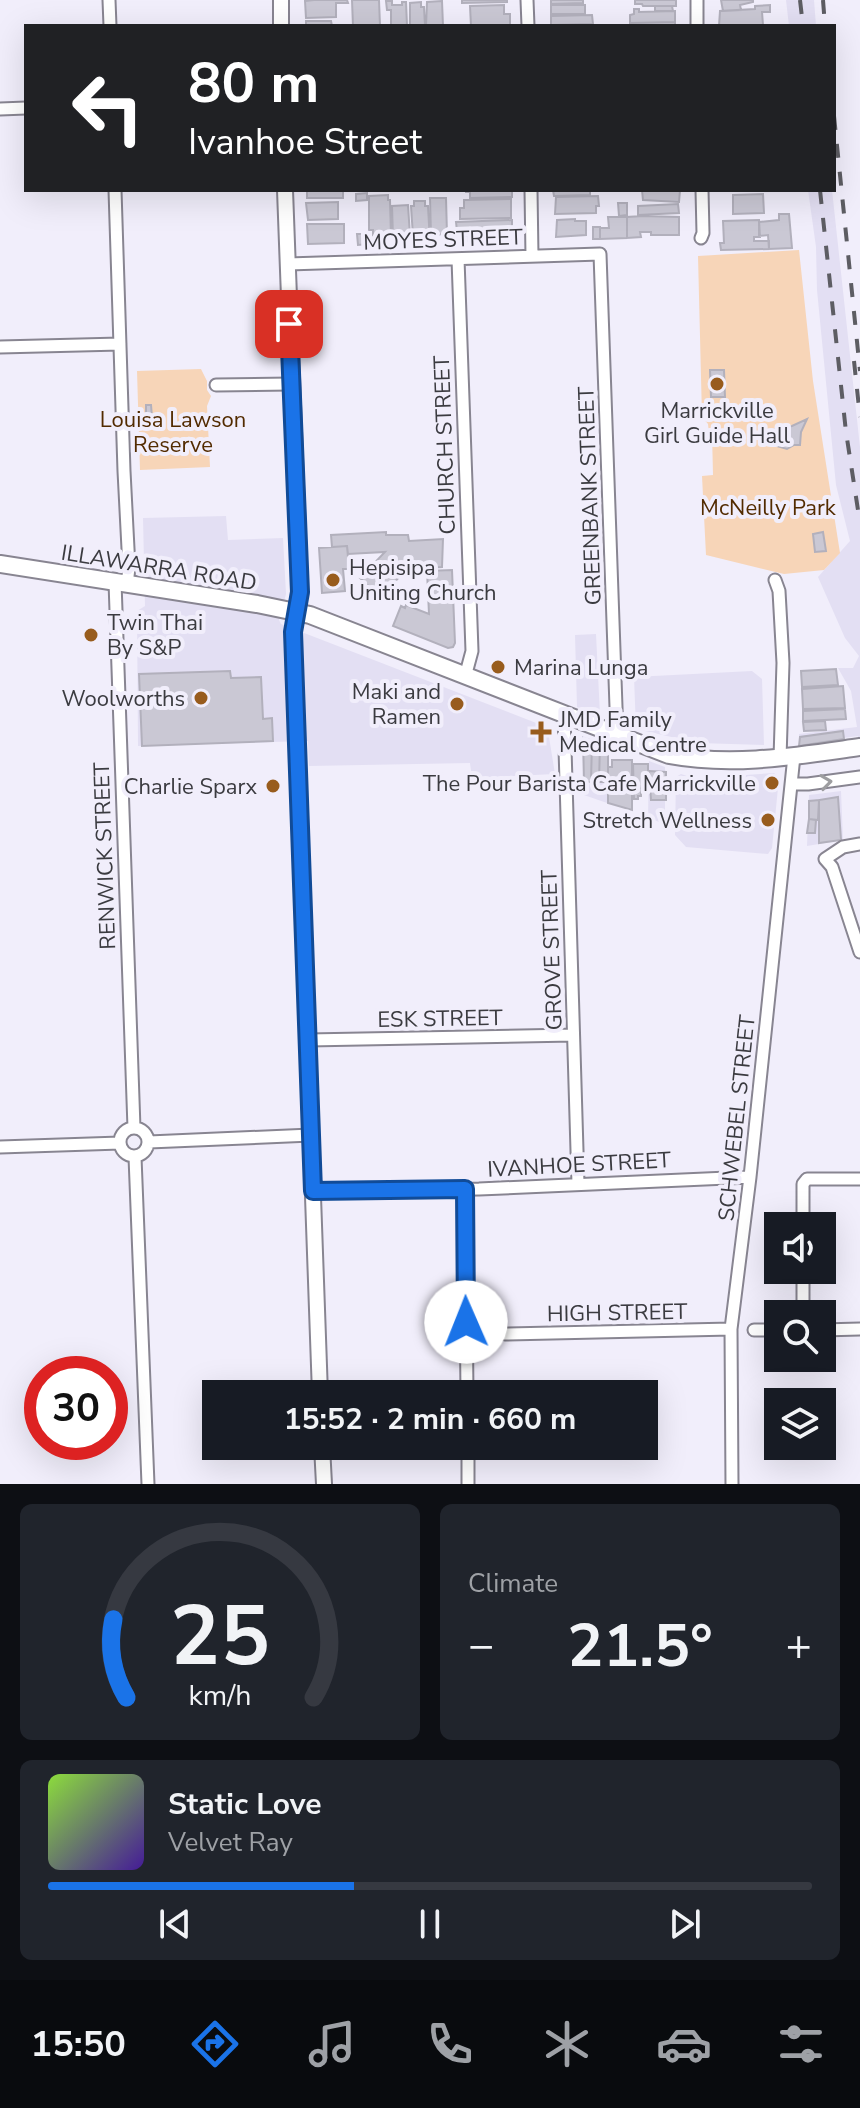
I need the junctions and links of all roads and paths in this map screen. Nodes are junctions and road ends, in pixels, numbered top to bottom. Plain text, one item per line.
1 (109, 0) edge
2 (281, 0) edge
3 (527, 0) edge
4 (697, 0) edge
5 (110, 24) edge
6 (281, 24) edge
7 (528, 24) edge
8 (697, 24) edge
9 (24, 108) edge
10 (0, 109) edge
11 (115, 192) edge
12 (285, 192) edge
13 (531, 192) edge
14 (702, 192) edge
15 (701, 238) dead end
16 (600, 254) joint
17 (532, 256) junction
18 (458, 259) junction
19 (288, 264) junction
20 (120, 344) junction
21 (0, 347) edge
22 (291, 384) junction
23 (216, 385) dead end
24 (0, 564) edge
25 (775, 580) dead end
26 (121, 583) junction
27 (297, 612) junction
28 (465, 677) junction
29 (564, 715) junction
30 (617, 735) junction
31 (860, 747) edge
32 (787, 757) junction
33 (860, 777) edge
34 (791, 784) junction
35 (860, 844) edge
36 (860, 952) edge
37 (573, 1035) junction
38 (308, 1040) junction
39 (134, 1128) junction
40 (311, 1135) junction
41 (149, 1142) junction
42 (120, 1143) junction
43 (0, 1147) edge
44 (135, 1157) junction
45 (750, 1177) junction
46 (860, 1179) edge
47 (578, 1184) junction
48 (465, 1189) junction
49 (313, 1191) junction
50 (803, 1212) edge
51 (731, 1329) junction
52 (860, 1329) edge
53 (754, 1330) dead end
54 (764, 1330) edge
55 (836, 1330) edge
56 (505, 1334) dead end
57 (320, 1380) edge
58 (467, 1380) edge
59 (323, 1460) edge
60 (468, 1460) edge
61 (148, 1484) edge
62 (324, 1484) edge
63 (468, 1484) edge
64 (732, 1484) edge

1 - 5 street
2 - 6 street
3 - 7 street
4 - 8 street
9 - 10 street
11 - 20 street, RENWICK STREET
12 - 19 street
13 - 17 street
14 - 15 street
16 - 17 street, MOYES STREET
16 - 30 street, GREENBANK STREET
17 - 18 street, MOYES STREET
18 - 19 street, MOYES STREET
18 - 28 street, CHURCH STREET
19 - 22 street
20 - 21 street
20 - 26 street, RENWICK STREET
22 - 23 street
22 - 27 street
24 - 26 main road, ILLAWARRA ROAD
25 - 32 street, SCHWEBEL STREET
26 - 27 main road, ILLAWARRA ROAD
26 - 39 street, RENWICK STREET
27 - 28 main road, ILLAWARRA ROAD
27 - 38 street
28 - 29 main road, ILLAWARRA ROAD
29 - 30 main road, ILLAWARRA ROAD
29 - 37 street, GROVE STREET
30 - 32 main road, ILLAWARRA ROAD
31 - 32 main road, ILLAWARRA ROAD
32 - 34 street, SCHWEBEL STREET
34 -> 33 street
34 - 45 street, SCHWEBEL STREET
35 - 36 street
37 - 38 street, ESK STREET
37 - 47 street, GROVE STREET
38 - 40 street
39 - 41 street
39 - 42 street
40 - 41 street
40 - 49 street
41 - 44 street
42 - 43 street
42 - 44 street
44 - 61 street
45 - 47 street, IVANHOE STREET
45 - 51 street, SCHWEBEL STREET
46 - 50 street
47 - 48 street, IVANHOE STREET
48 - 49 street, IVANHOE STREET
48 - 58 street
49 - 57 street
51 - 56 street, HIGH STREET
51 - 64 street, SCHWEBEL STREET
52 - 55 street
53 - 54 street
59 - 62 street
60 - 63 street

